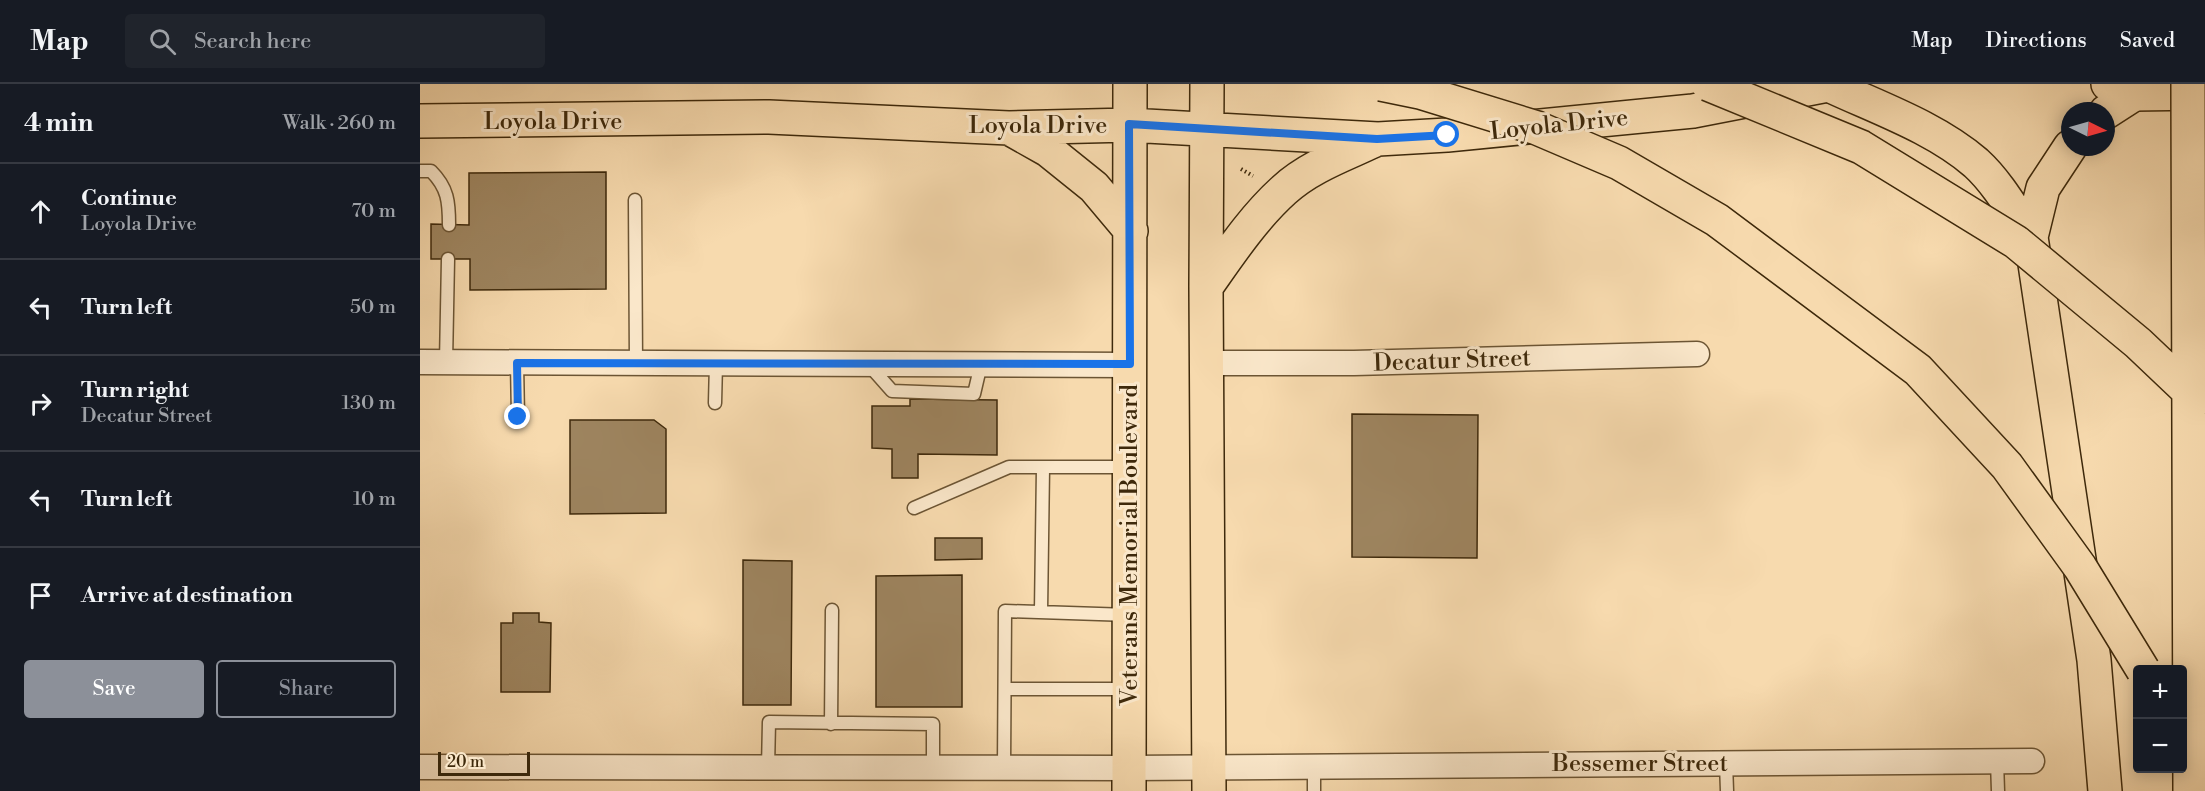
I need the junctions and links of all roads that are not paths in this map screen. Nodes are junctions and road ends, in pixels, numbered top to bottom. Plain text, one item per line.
1 (1130, 84) edge
2 (1207, 84) edge
3 (1381, 84) edge
4 (1708, 84) edge
5 (2188, 84) edge
6 (1831, 85) edge
7 (2121, 89) edge
8 (2205, 93) edge
9 (2113, 102) edge
10 (420, 121) edge
11 (1129, 124) junction
12 (1207, 127) junction
13 (1009, 128) junction
14 (1377, 139) junction
15 (2064, 156) edge
16 (420, 171) edge
17 (635, 200) dead end
18 (449, 225) dead end
19 (1131, 231) junction
20 (2031, 237) junction
21 (448, 259) dead end
22 (1206, 287) junction
23 (1697, 354) dead end
24 (420, 362) edge
25 (446, 362) junction
26 (517, 363) junction
27 (636, 363) junction
28 (716, 363) junction
29 (1206, 363) junction
30 (1130, 364) junction
31 (715, 403) dead end
32 (2205, 407) edge
33 (518, 417) dead end
34 (1130, 467) junction
35 (1043, 468) junction
36 (914, 508) dead end
37 (832, 610) dead end
38 (1041, 612) junction
39 (1129, 615) junction
40 (2141, 665) edge
41 (1005, 688) junction
42 (1129, 689) junction
43 (831, 724) junction
44 (2032, 760) dead end
45 (1997, 761) junction
46 (1726, 763) junction
47 (2187, 764) edge
48 (1314, 766) junction
49 (420, 767) edge
50 (768, 768) junction
51 (933, 768) junction
52 (1004, 768) junction
53 (1129, 779) edge
54 (1209, 779) edge
55 (1314, 791) edge
56 (1727, 791) edge
57 (1998, 791) edge
58 (2105, 791) edge
59 (2190, 791) edge
60 (2198, 791) edge

1 - 11 main road, Veterans Memorial Boulevard
2 - 12 main road
3 - 40 main road, bridge
4 - 32 main road, bridge
5 - 59 main road, bridge
6 - 14 main road, Loyola Drive
6 - 20 main road
7 - 8 main road
7 - 9 main road
10 - 13 main road, Loyola Drive
11 - 12 main road, Loyola Drive
11 - 13 main road, Loyola Drive
11 - 19 main road, Veterans Memorial Boulevard
12 - 14 main road, Loyola Drive
12 - 22 main road
13 - 19 main road
14 - 22 main road
15 - 20 main road
16 - 18 lane
17 - 27 lane
19 - 30 main road, Veterans Memorial Boulevard
20 - 58 main road
21 - 25 lane
22 - 29 main road
23 - 29 street, Decatur Street
24 - 25 street
25 - 26 street
26 - 27 street
26 - 33 lane
27 - 28 street
28 - 30 street
28 - 31 lane
29 - 54 main road
30 - 34 main road, Veterans Memorial Boulevard
34 - 35 lane
34 - 39 main road, Veterans Memorial Boulevard
35 - 36 lane
35 - 38 lane
37 - 43 lane
38 - 39 lane
38 - 41 lane
39 - 42 main road, Veterans Memorial Boulevard
41 - 42 lane
41 - 52 lane
42 - 53 main road, Veterans Memorial Boulevard
43 - 50 lane
43 - 51 lane
44 - 45 street, Bessemer Street
45 - 46 street, Bessemer Street
45 - 57 lane
46 - 48 street, Bessemer Street
46 - 56 lane
47 - 60 main road, bridge
48 - 54 street, Bessemer Street
48 - 55 lane
49 - 50 street, Bessemer Street
50 - 51 street, Bessemer Street
51 - 52 street, Bessemer Street
52 - 53 street, Bessemer Street
53 - 54 street, Bessemer Street

